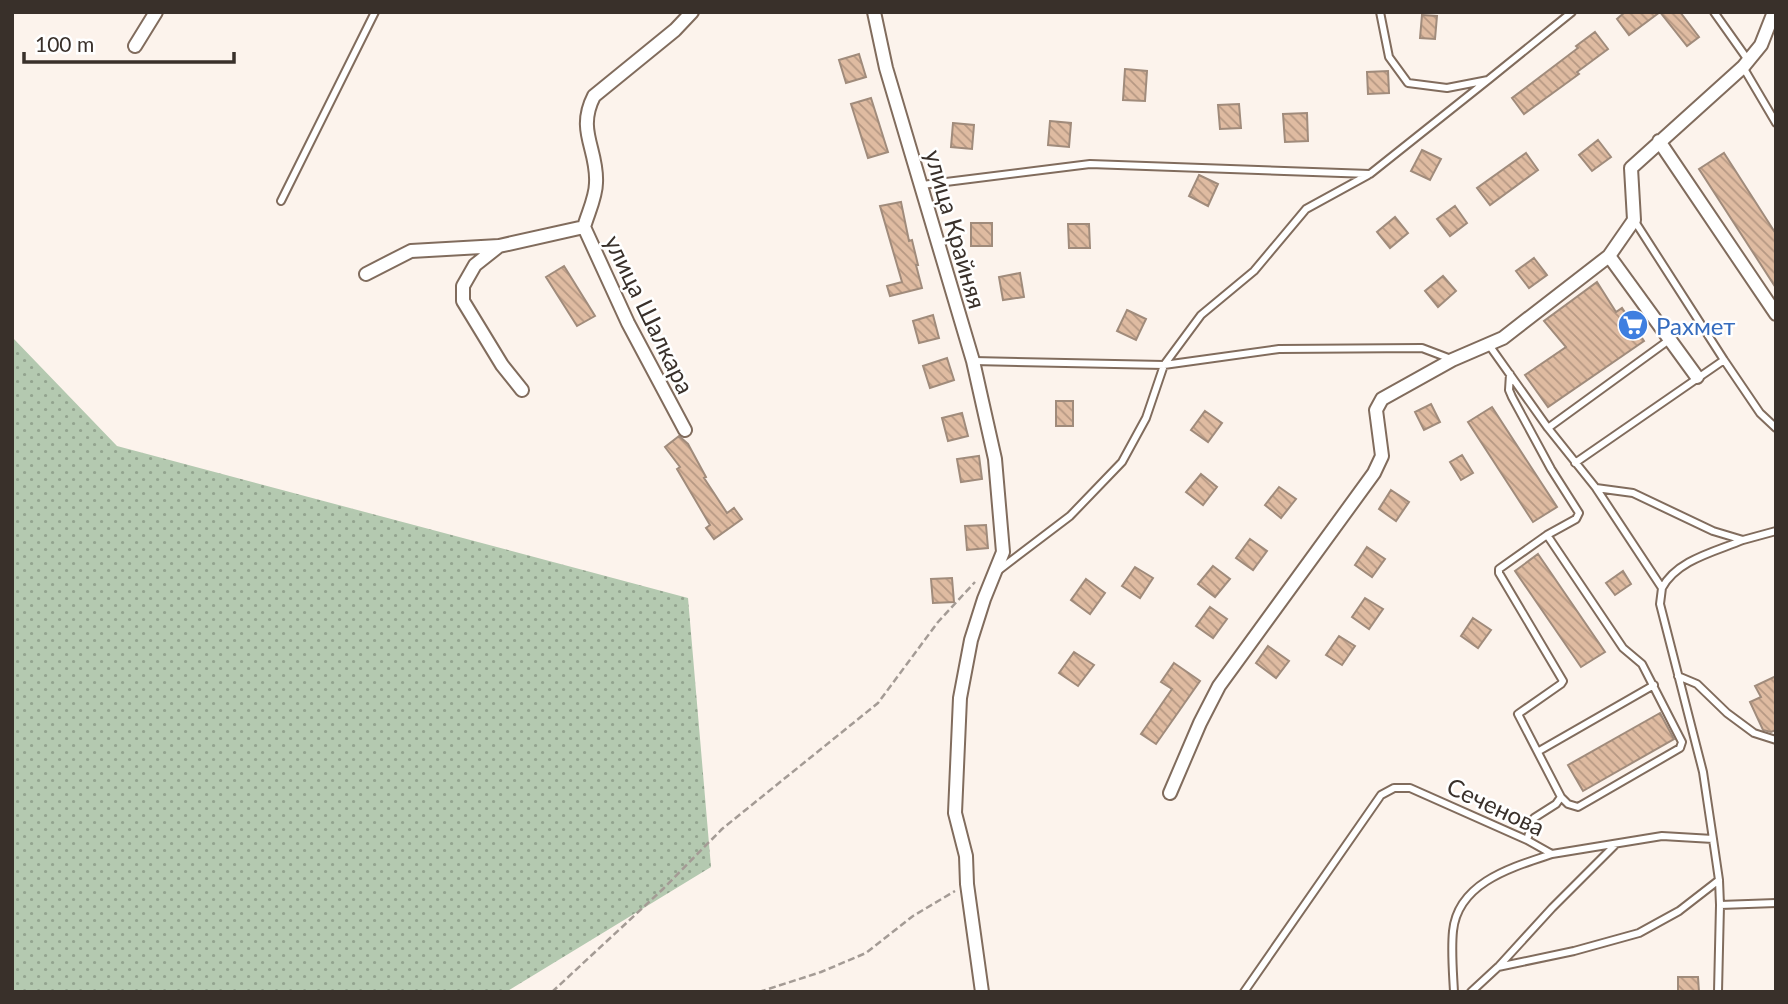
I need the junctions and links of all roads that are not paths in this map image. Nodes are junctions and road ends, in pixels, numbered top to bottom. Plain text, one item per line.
1 (156, 12) edge
2 (375, 12) edge
3 (692, 12) edge
4 (874, 12) edge
5 (1380, 12) edge
6 (1572, 12) edge
7 (1714, 12) edge
8 (1774, 12) edge
9 (135, 46) dead end
10 (1746, 64) junction
11 (1488, 80) junction
12 (1776, 123) edge
13 (1659, 141) junction
14 (1370, 174) junction
15 (922, 185) junction
16 (281, 201) dead end
17 (1634, 220) junction
18 (584, 227) junction
19 (499, 246) junction
20 (1609, 256) junction
21 (366, 274) dead end
22 (1776, 314) edge
23 (1670, 340) junction
24 (1489, 345) junction
25 (1452, 360) junction
26 (1724, 360) junction
27 (973, 361) junction
28 (1164, 365) junction
29 (1510, 374) junction
30 (1698, 377) junction
31 (522, 390) dead end
32 (1548, 428) junction
33 (1776, 428) edge
34 (685, 430) dead end
35 (1575, 463) junction
36 (1596, 488) junction
37 (1776, 531) edge
38 (1548, 535) junction
39 (1743, 540) junction
40 (989, 574) junction
41 (1662, 588) junction
42 (1678, 676) junction
43 (1654, 685) junction
44 (1776, 740) edge
45 (1539, 751) junction
46 (1170, 793) dead end
47 (1561, 797) junction
48 (1713, 839) junction
49 (1527, 840) junction
50 (1616, 844) junction
51 (1552, 854) junction
52 (1719, 880) junction
53 (1776, 903) edge
54 (1720, 905) junction
55 (1498, 967) junction
56 (982, 992) edge
57 (1244, 992) edge
58 (1454, 992) edge
59 (1471, 992) edge
60 (1718, 992) edge

1 - 9 street
2 - 16 lane
3 - 18 street, улица Шалкара
4 - 15 street, улица Крайняя
5 - 11 lane
6 - 11 lane
7 - 10 lane
8 - 10 street
10 - 12 lane
10 - 13 street
11 - 14 lane
13 - 17 street
13 - 22 street
14 - 15 lane
14 - 28 lane
15 - 27 street, улица Крайняя
17 - 20 street
17 - 26 lane
18 - 19 street
18 - 34 street, улица Шалкара
19 - 21 street
19 - 31 street
20 - 23 street
20 - 24 street
23 - 30 street
23 - 32 lane
24 - 25 street
24 - 29 lane
25 - 28 lane
25 - 46 street
26 - 30 lane
26 - 33 lane
27 - 28 lane
27 - 40 street, улица Крайняя
28 - 40 lane
29 - 32 lane
29 - 38 lane
30 - 35 lane
32 - 35 lane
35 - 36 lane
36 - 39 lane
36 - 41 lane
37 - 39 lane
38 - 43 lane
38 - 45 lane
39 - 41 lane
40 - 56 street, улица Крайняя
41 - 42 lane
42 - 44 lane
42 - 48 lane
43 - 45 lane
43 - 47 lane
45 - 47 lane
47 - 49 lane
48 - 50 lane, Сеченова
48 - 52 lane
49 - 51 lane, Сеченова
49 - 57 lane, Сеченова
50 - 51 lane, Сеченова
50 - 55 lane
51 - 58 lane
52 - 54 lane
52 - 55 lane
53 - 54 lane
54 - 60 lane
55 - 59 lane

